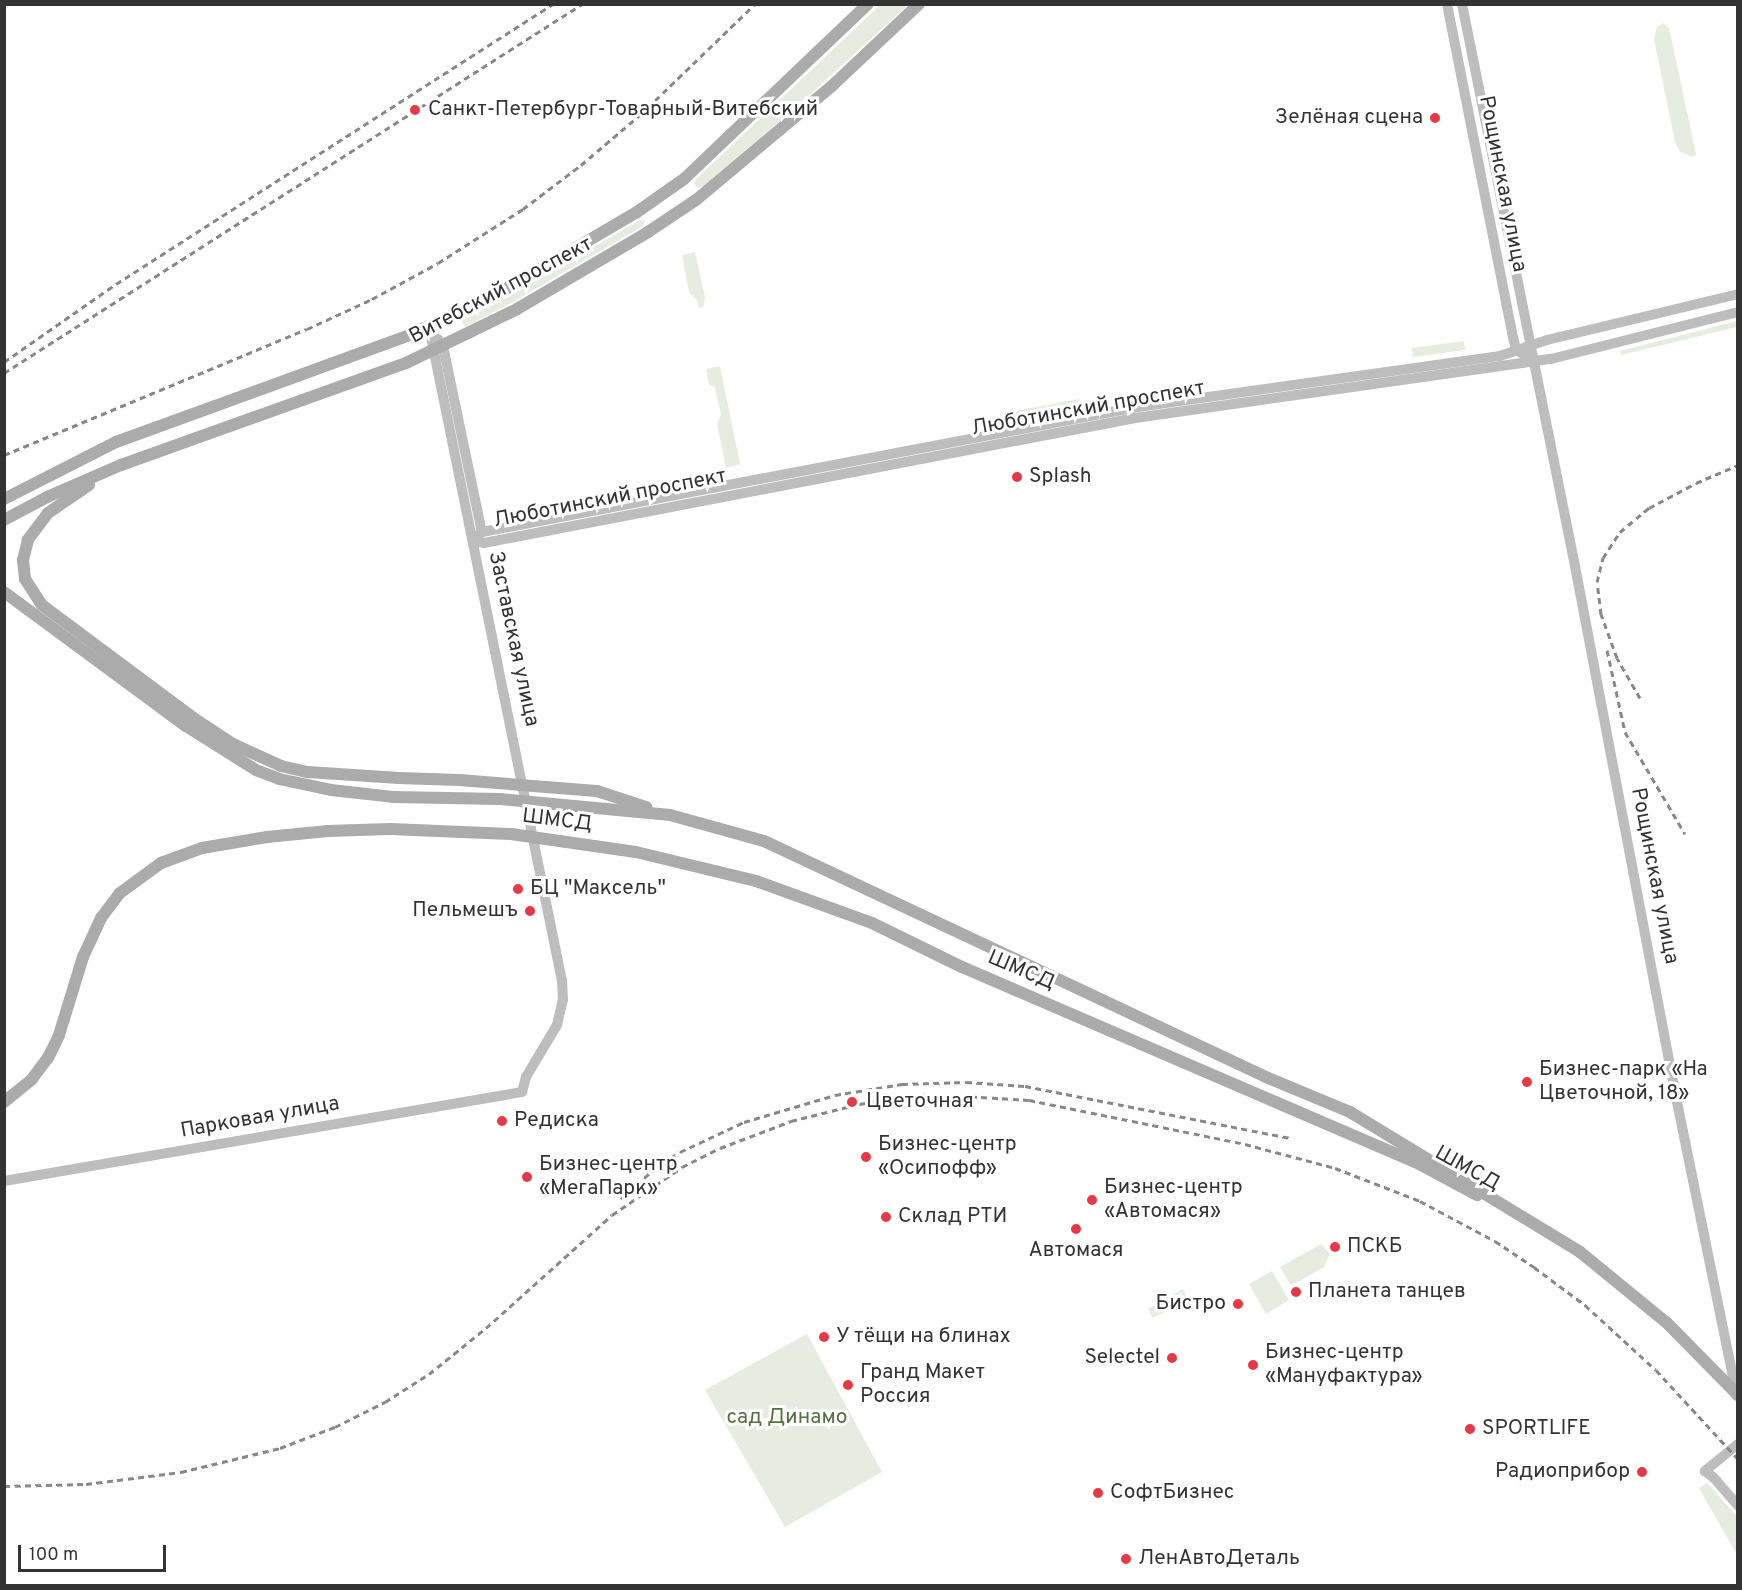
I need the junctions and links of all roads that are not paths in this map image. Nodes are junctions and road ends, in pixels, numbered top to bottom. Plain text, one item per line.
1 (868, 4) edge
2 (919, 4) edge
3 (1447, 4) edge
4 (1462, 4) edge
5 (637, 212) junction
6 (648, 232) junction
7 (1737, 294) edge
8 (1737, 312) edge
9 (429, 327) junction
10 (1529, 345) junction
11 (438, 348) junction
12 (1516, 349) junction
13 (1533, 362) junction
14 (121, 465) junction
15 (4, 499) edge
16 (4, 520) edge
17 (482, 532) junction
18 (472, 540) junction
19 (4, 592) edge
20 (670, 815) junction
21 (522, 1092) joint
22 (4, 1101) edge
23 (4, 1181) edge
24 (1737, 1397) edge
25 (1737, 1444) edge
26 (1737, 1506) edge

1 - 5 main road, Витебский проспект
2 - 6 main road, Витебский проспект
3 - 12 street, Рощинская улица
4 - 10 street, Рощинская улица
5 - 6 main road
5 - 9 main road, Витебский проспект
6 - 11 main road, Витебский проспект
7 - 10 street, Люботинский проспект
8 - 13 street, Люботинский проспект
9 - 11 street, Заставская улица
9 - 15 main road, Витебский проспект
10 - 12 street, Люботинский проспект
10 - 13 street, Рощинская улица
11 - 14 main road, Витебский проспект
11 - 17 street, Заставская улица
11 - 18 street, Заставская улица
12 - 13 street
12 - 17 street, Люботинский проспект
13 - 18 street, Люботинский проспект
13 - 24 street, Рощинская улица
14 - 16 main road, Витебский проспект
14 - 20 main road, bridge
17 - 18 street, Люботинский проспект
18 - 21 street, Заставская улица
19 - 20 main road, ШМСД, bridge
20 - 24 main road, ШМСД, bridge
21 - 23 street, Парковая улица
22 - 24 main road, ШМСД, bridge
25 - 26 street

